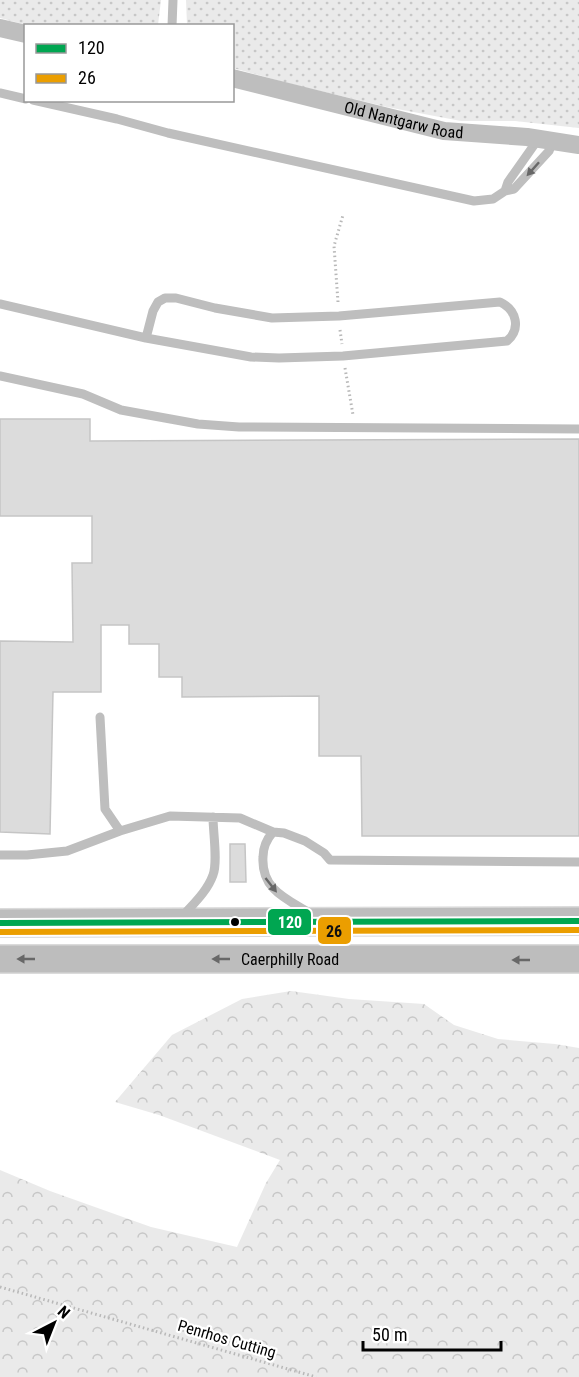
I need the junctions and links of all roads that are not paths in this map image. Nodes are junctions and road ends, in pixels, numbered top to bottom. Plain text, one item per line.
1 (173, 0) edge
2 (172, 24) edge
3 (0, 28) edge
4 (24, 34) edge
5 (234, 78) edge
6 (0, 93) edge
7 (24, 99) edge
8 (42, 102) edge
9 (546, 140) junction
10 (579, 145) edge
11 (505, 191) junction
12 (0, 304) edge
13 (146, 338) junction
14 (0, 376) edge
15 (579, 429) edge
16 (100, 717) dead end
17 (213, 817) junction
18 (120, 831) junction
19 (273, 832) junction
20 (0, 855) edge
21 (579, 862) edge
22 (324, 921) junction
23 (579, 921) edge
24 (177, 922) junction
25 (0, 923) edge
26 (0, 959) edge
27 (579, 959) edge

1 - 2 lane
3 - 4 street
5 - 9 street, Old Nantgarw Road
6 - 7 lane
8 - 11 lane
9 - 10 street, Old Nantgarw Road
9 - 11 lane
9 -> 11 lane
12 - 13 lane
13 - 13 lane
14 - 15 lane
16 - 18 lane
17 - 18 lane
17 - 19 lane
17 - 24 lane
18 - 20 lane
19 - 21 lane
19 -> 22 lane
22 - 23 main road
22 - 24 main road
24 - 25 main road
27 -> 26 main road, Caerphilly Road

